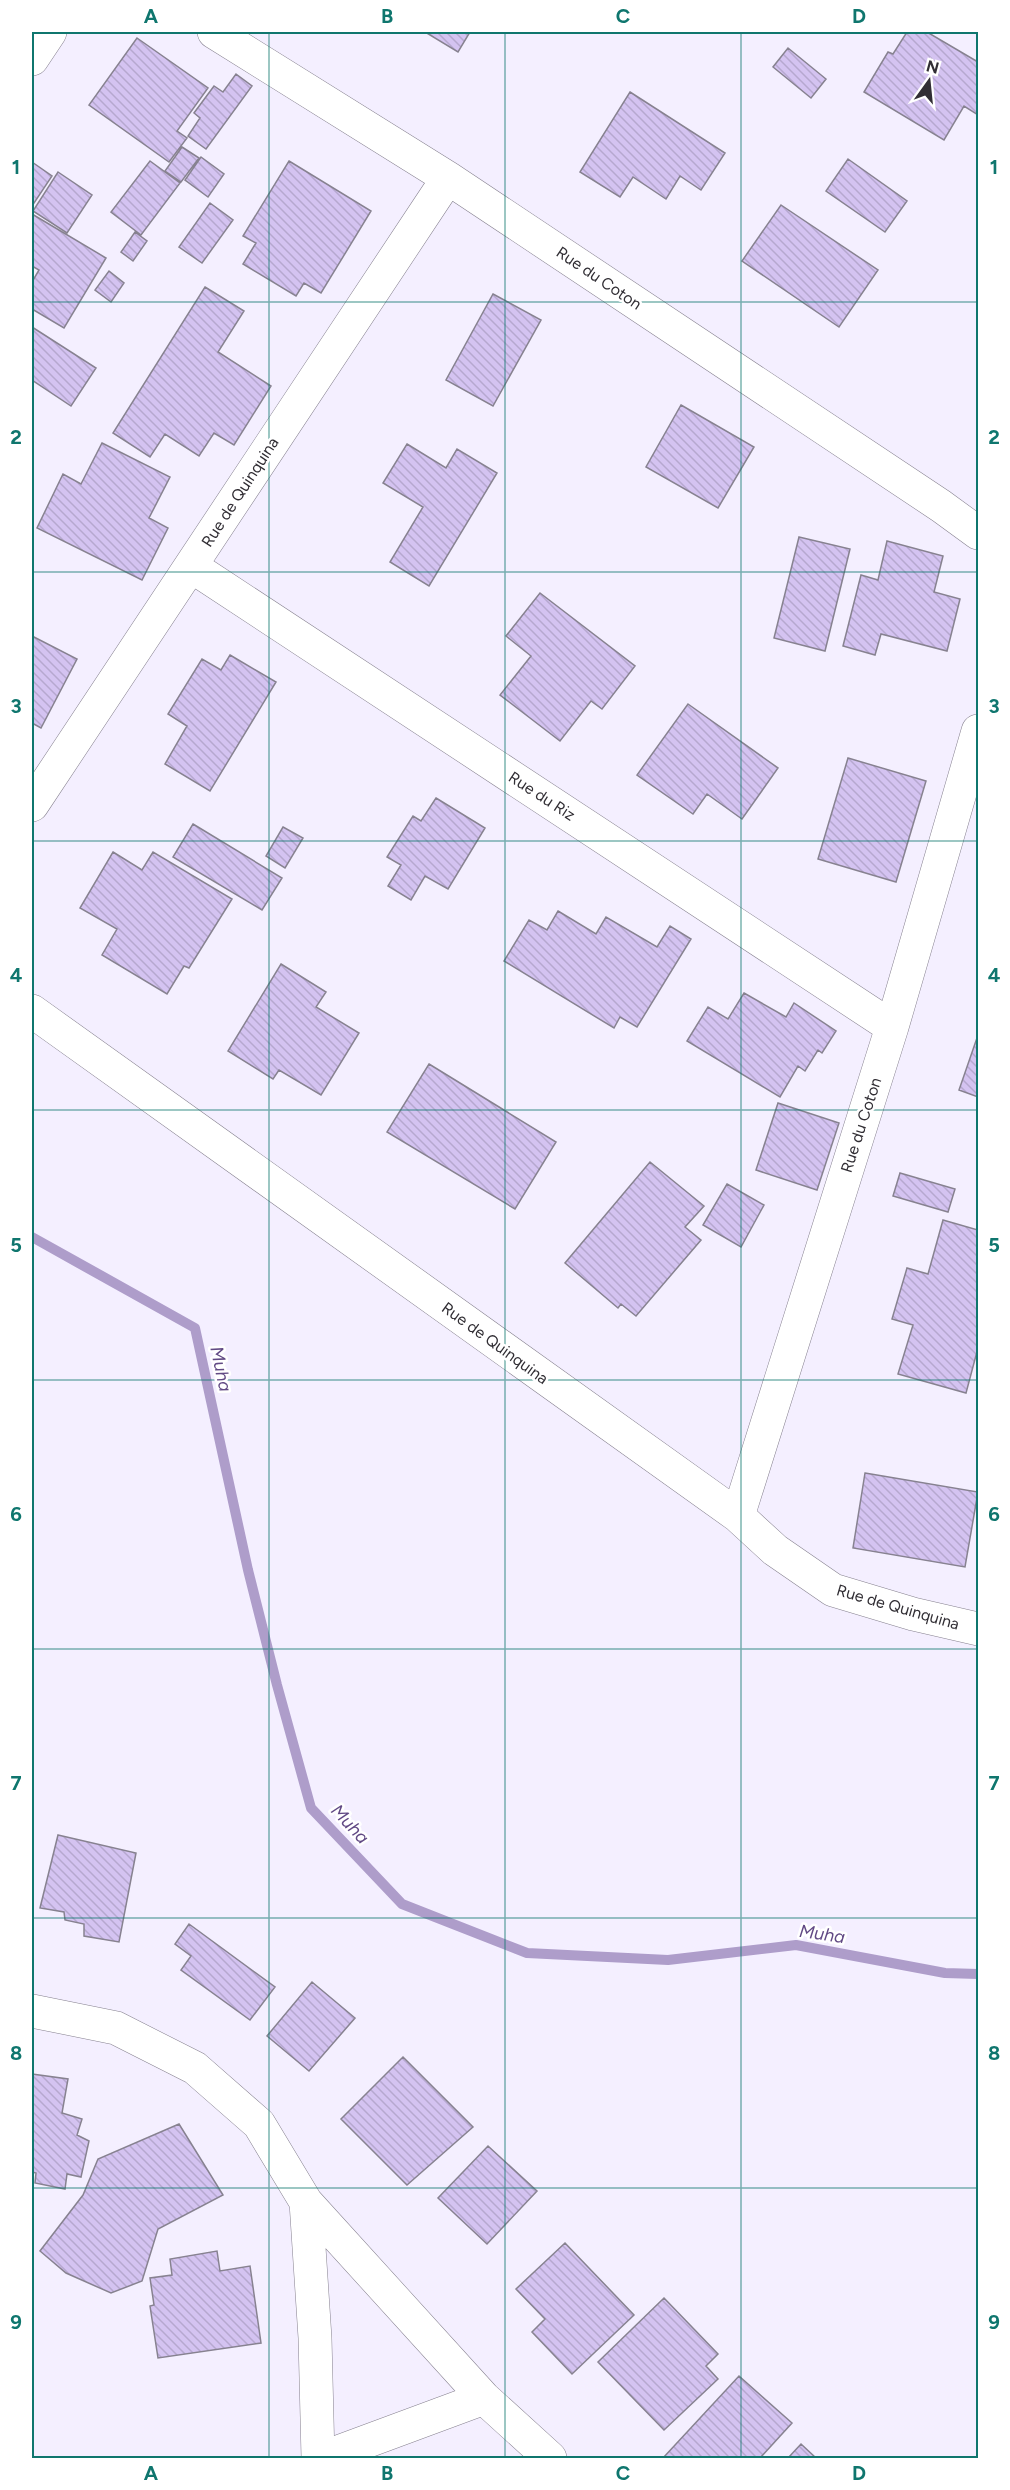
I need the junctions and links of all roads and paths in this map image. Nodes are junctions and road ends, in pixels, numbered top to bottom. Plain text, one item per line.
1 (50, 32) edge
2 (213, 32) edge
3 (32, 59) edge
4 (448, 178) junction
5 (978, 533) edge
6 (191, 566) junction
7 (978, 731) edge
8 (32, 805) edge
9 (32, 1011) edge
10 (892, 1027) junction
11 (738, 1516) junction
12 (978, 1629) edge
13 (32, 2011) edge
14 (306, 2202) junction
15 (484, 2398) junction
16 (320, 2458) edge
17 (550, 2458) edge

1 - 3 street
2 - 4 street, Rue du Coton
4 - 5 street, Rue du Coton
4 - 6 street, Rue de Quinquina
6 - 8 street, Rue de Quinquina
6 - 10 street, Rue du Riz
7 - 10 street, Rue du Coton
9 - 11 street, Rue de Quinquina
10 - 11 street, Rue du Coton
11 - 12 street, Rue de Quinquina
13 - 14 street
14 - 15 street
14 - 16 street
15 - 16 street
15 - 17 street

